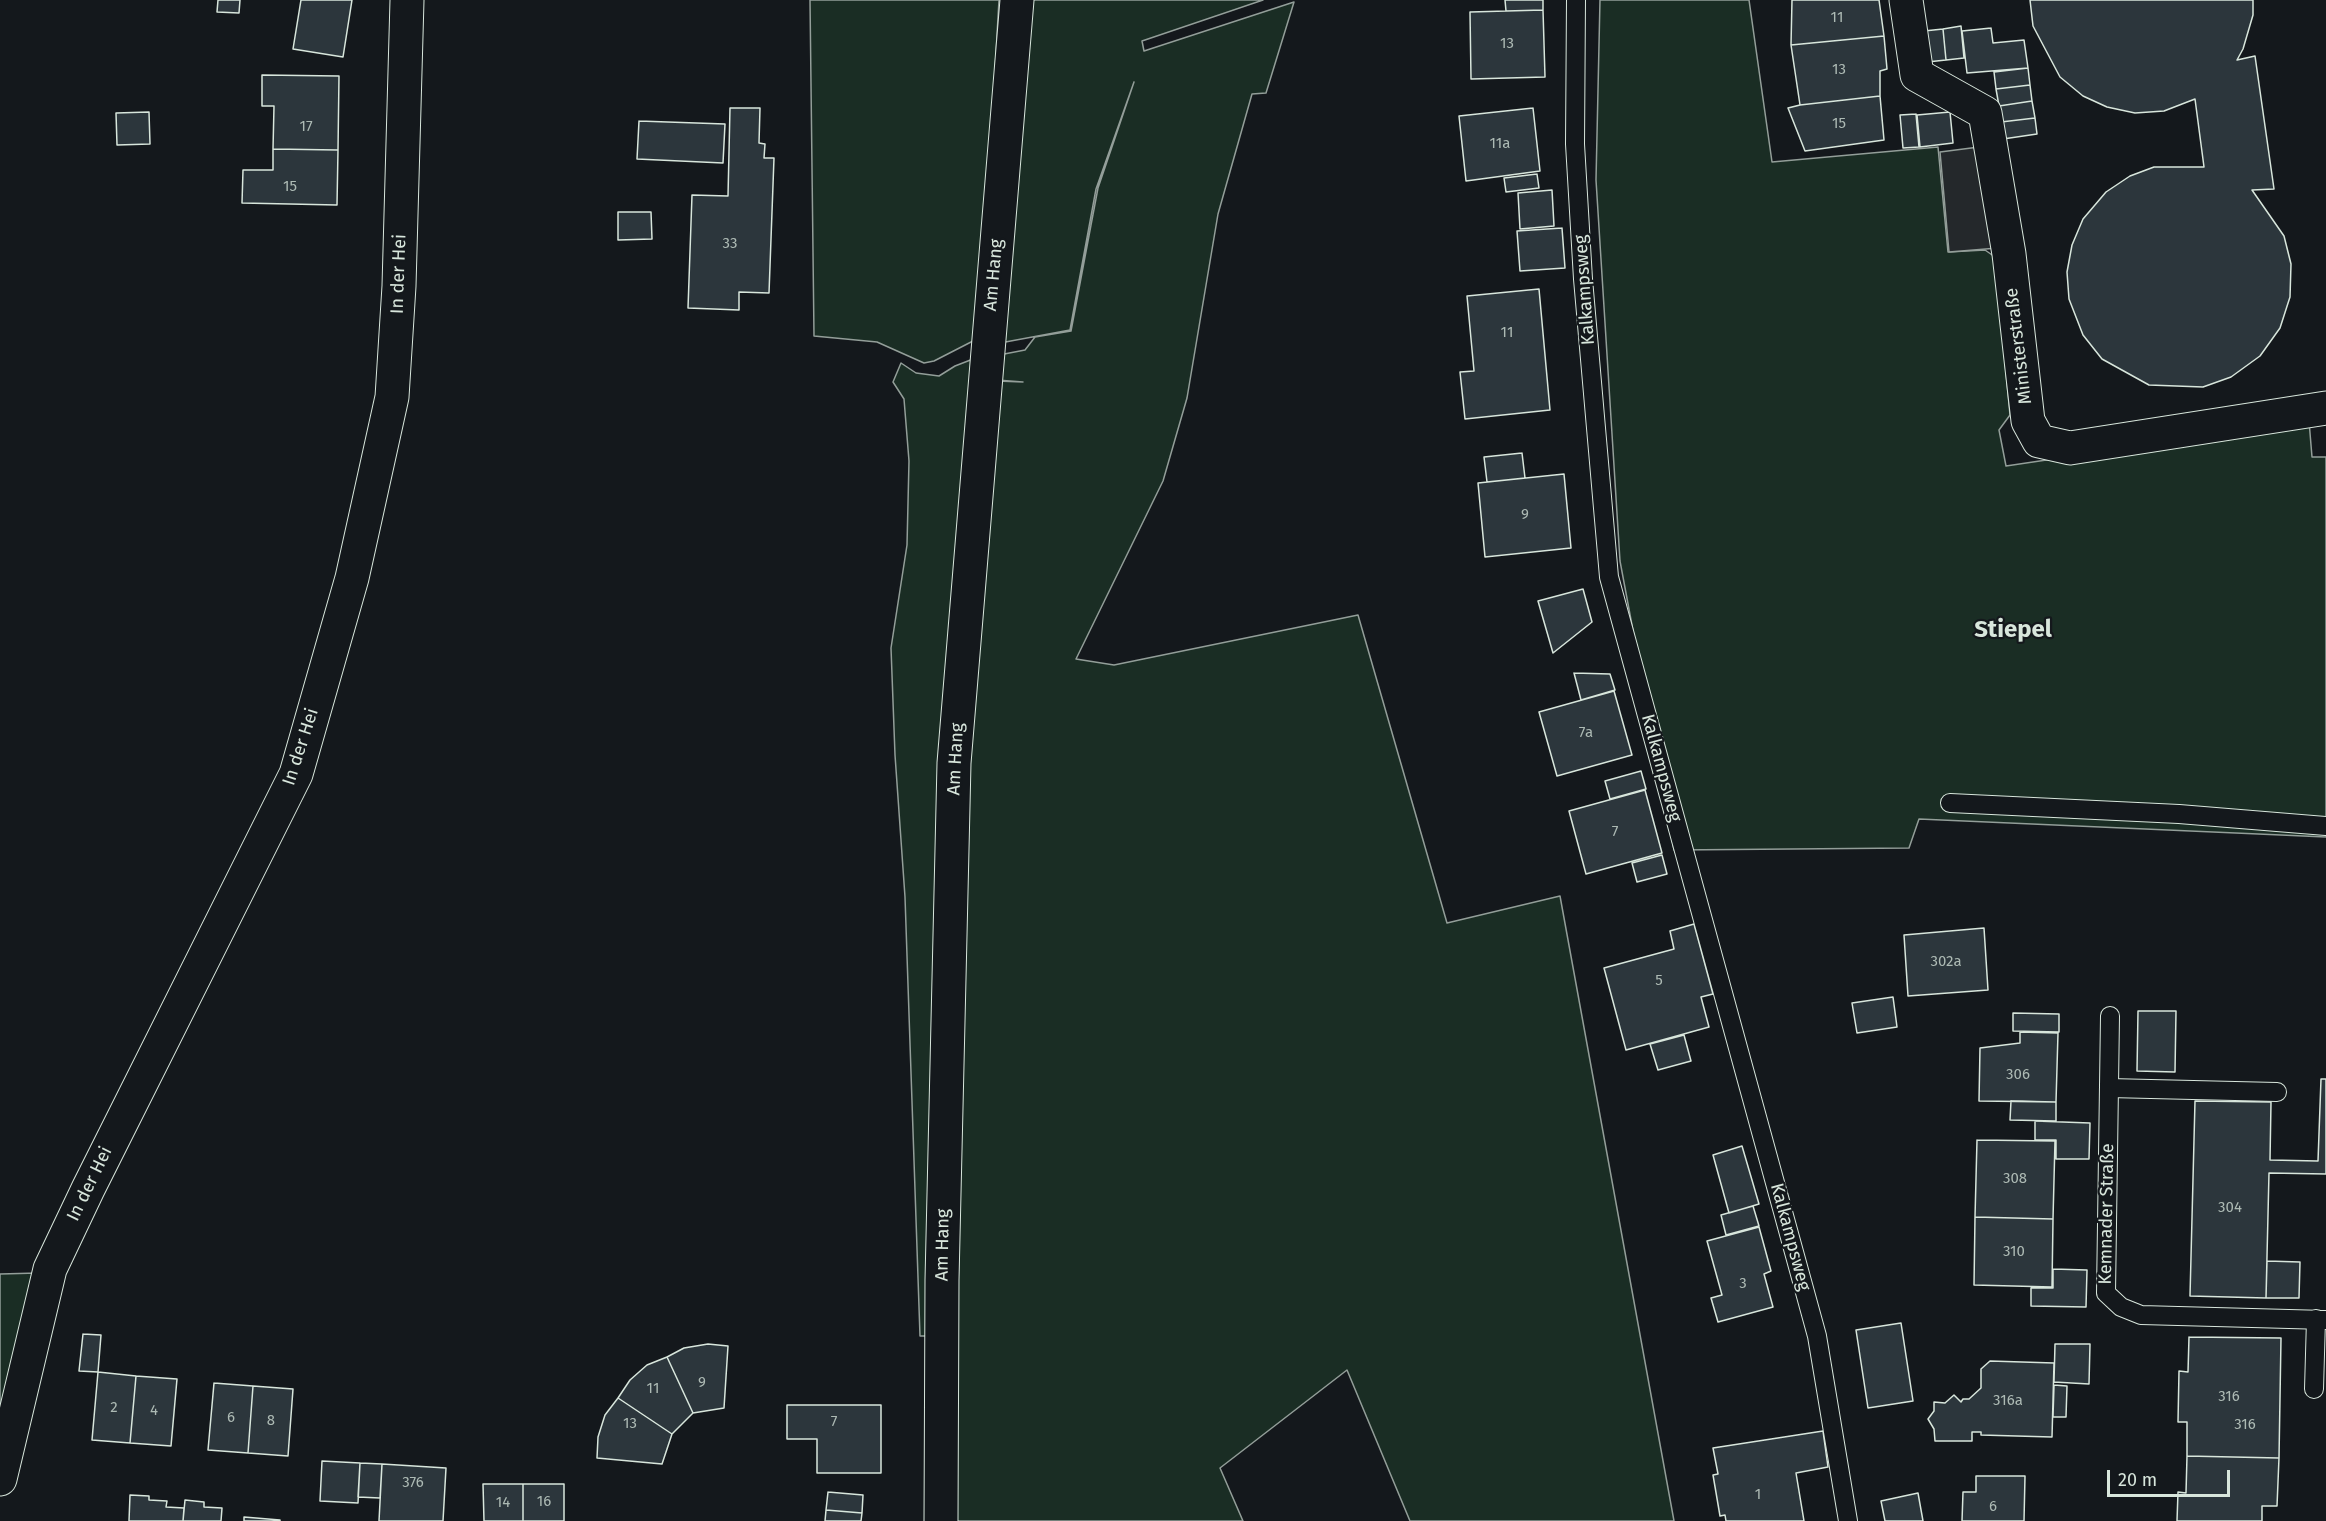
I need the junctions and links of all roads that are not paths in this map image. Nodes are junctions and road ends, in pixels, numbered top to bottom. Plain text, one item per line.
1 (407, 0) edge
2 (1017, 0) edge
3 (1576, 0) edge
4 (1906, 0) edge
5 (2326, 408) edge
6 (1950, 803) dead end
7 (2326, 826) edge
8 (2110, 1016) dead end
9 (2109, 1088) junction
10 (2277, 1092) dead end
11 (2321, 1319) edge
12 (2314, 1389) dead end
13 (0, 1479) edge
14 (941, 1521) edge
15 (1848, 1521) edge

1 - 13 street, In der Hei
2 - 14 street, Am Hang
3 - 15 lane, Kalkampsweg
4 - 5 street, Ministerstraße
6 - 7 lane
8 - 9 lane, Kemnader Straße
9 - 10 lane
9 - 11 lane, Kemnader Straße
11 - 12 lane

